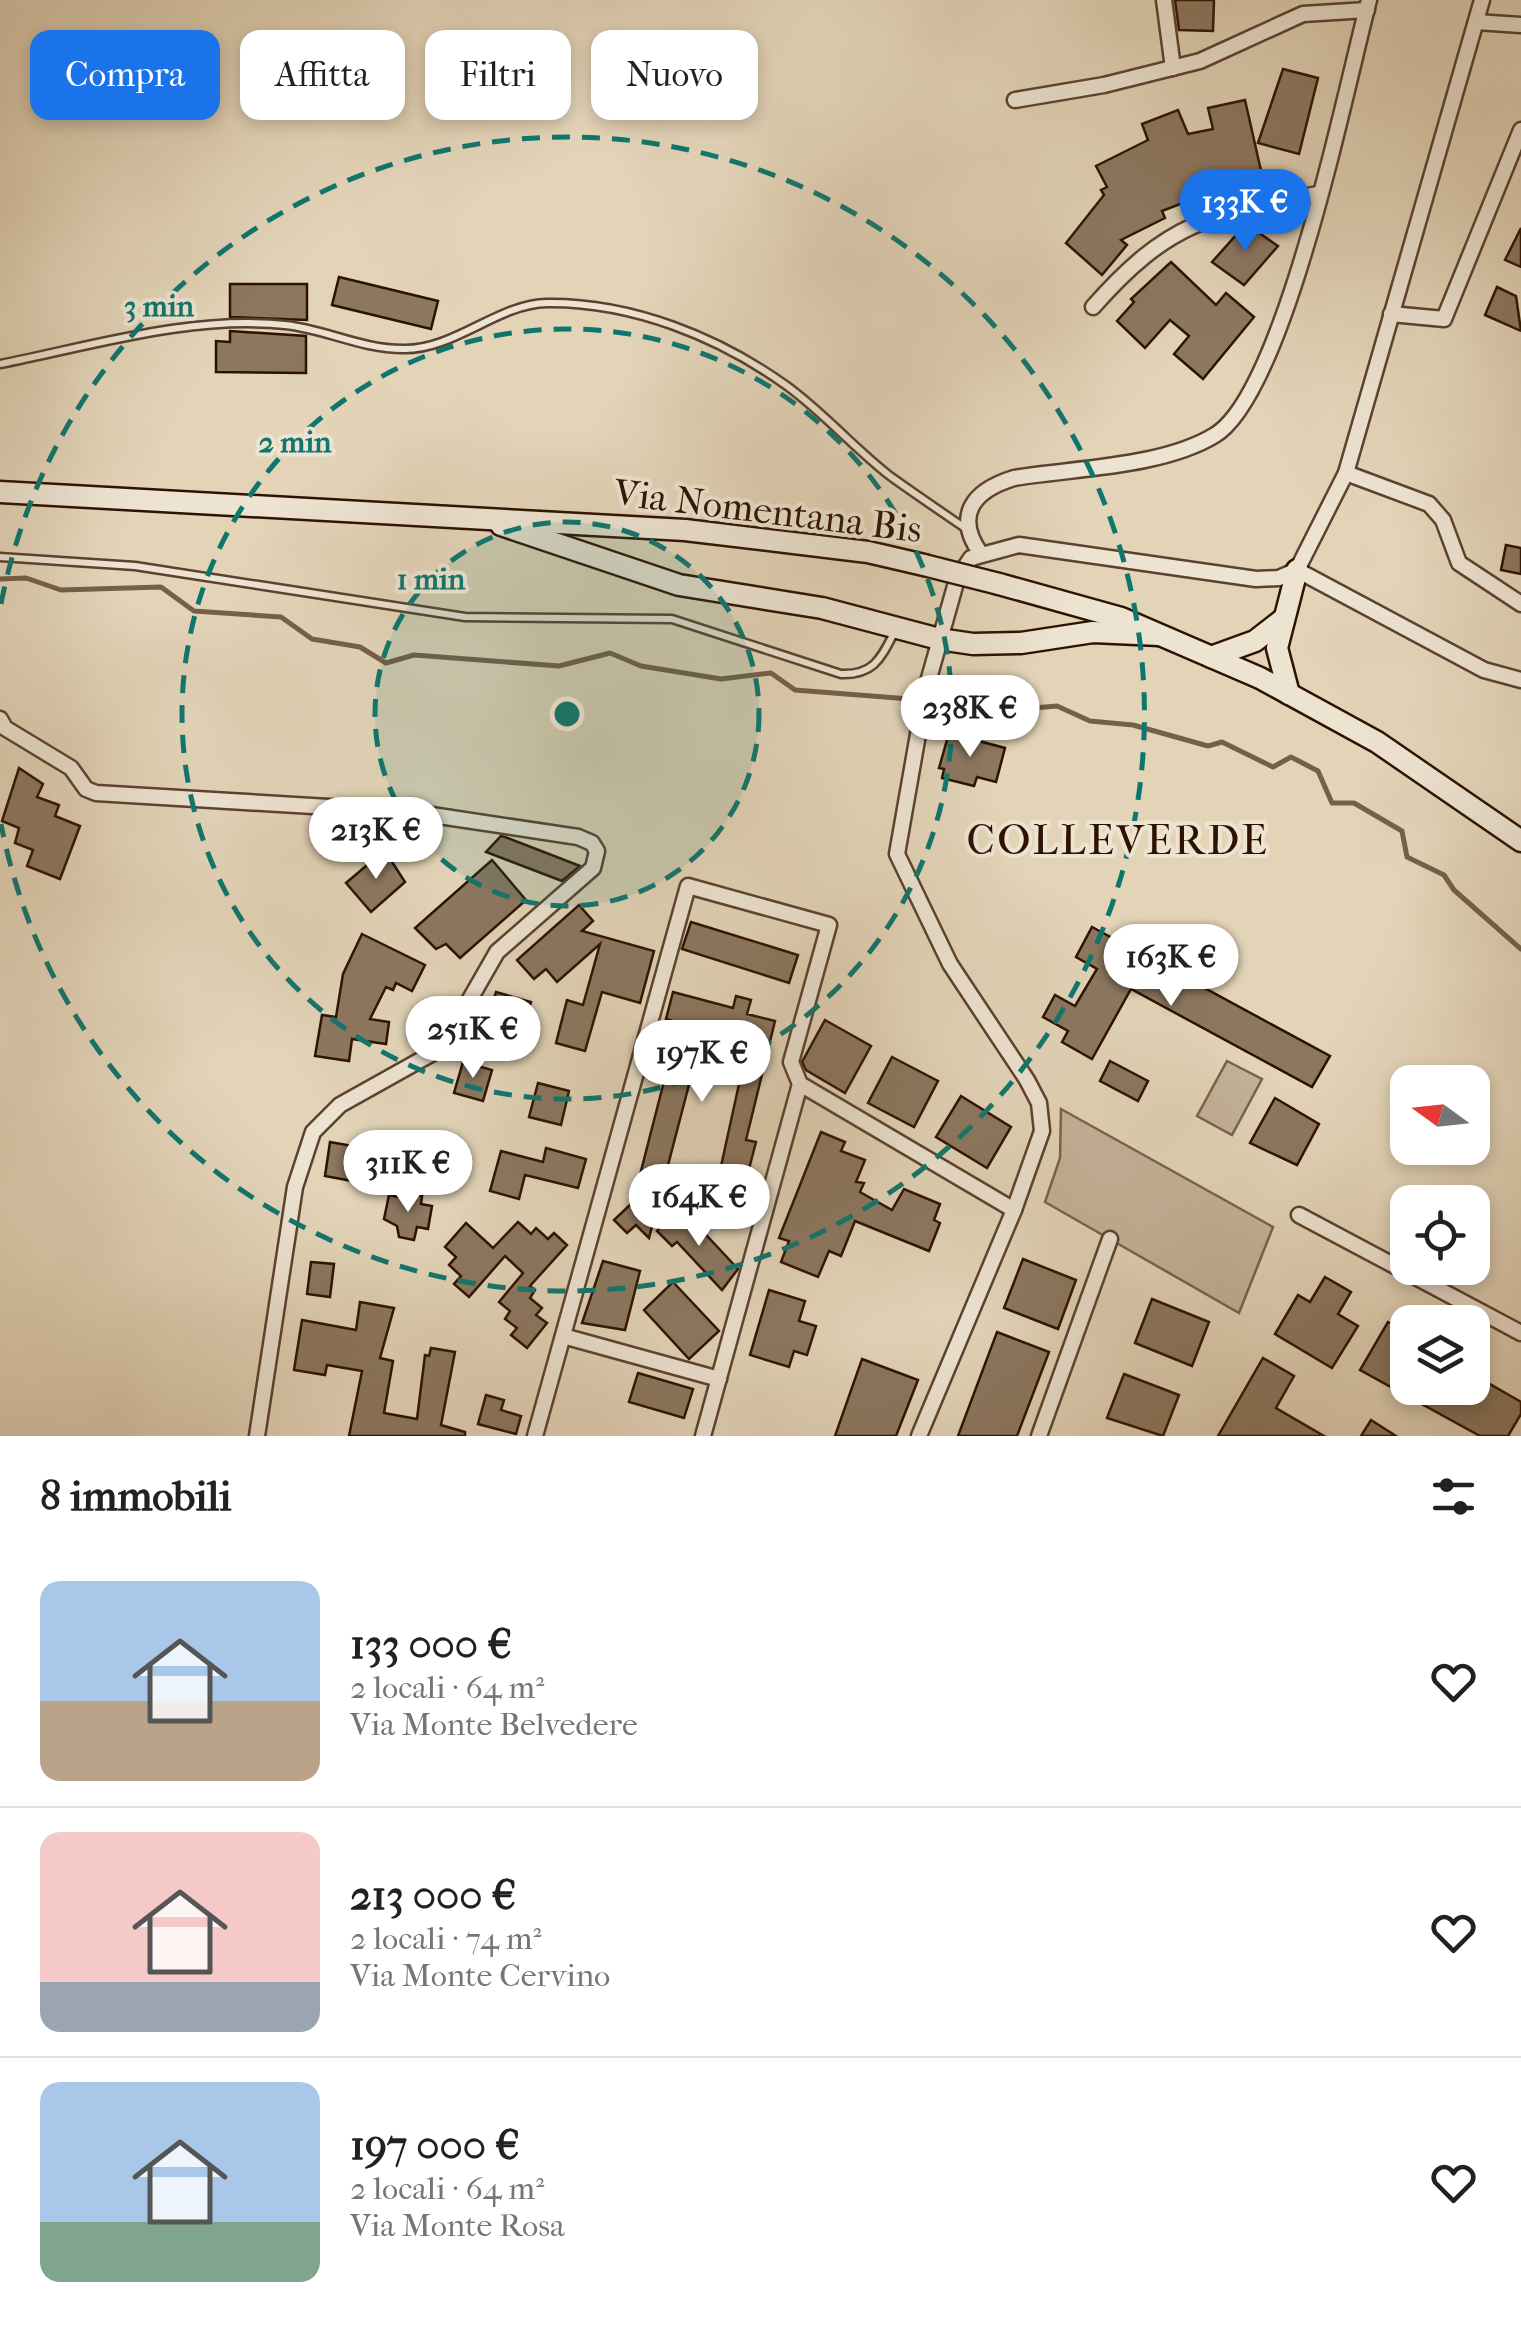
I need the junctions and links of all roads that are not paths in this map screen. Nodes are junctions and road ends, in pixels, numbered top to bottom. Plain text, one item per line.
1 (1164, 0) edge
2 (1482, 0) edge
3 (1368, 5) edge
4 (1476, 22) junction
5 (1521, 24) edge
6 (1172, 68) junction
7 (1015, 100) dead end
8 (1521, 130) edge
9 (1318, 194) junction
10 (1093, 307) dead end
11 (1392, 314) junction
12 (0, 364) edge
13 (1346, 473) junction
14 (0, 492) edge
15 (475, 516) junction
16 (967, 530) junction
17 (981, 554) junction
18 (0, 556) edge
19 (1297, 570) junction
20 (1521, 604) edge
21 (1282, 620) junction
22 (897, 628) junction
23 (1159, 634) junction
24 (939, 640) junction
25 (1211, 657) junction
26 (1521, 680) edge
27 (1289, 694) junction
28 (0, 720) edge
29 (1521, 840) edge
30 (800, 1084) junction
31 (1014, 1210) junction
32 (1299, 1216) dead end
33 (1110, 1240) dead end
34 (1521, 1333) edge
35 (563, 1336) junction
36 (718, 1379) junction
37 (256, 1436) edge
38 (535, 1436) edge
39 (703, 1436) edge
40 (918, 1436) edge
41 (1039, 1436) edge

1 - 6 street
2 - 4 street
3 - 6 street
3 - 9 street
4 - 5 street
4 - 11 street
6 - 7 street
8 - 11 street
9 - 10 street
9 - 16 street
11 - 13 street
12 - 16 lane
13 - 19 street
13 - 20 street
14 - 15 main road, Via Nomentana Bis
15 - 22 main road
15 - 23 main road, Via Nomentana Bis, bridge
16 - 17 street
17 - 19 street
17 - 24 street
18 - 22 lane
19 - 21 main road
19 - 26 street
21 - 25 main road
21 - 27 main road
22 - 24 main road
23 - 24 main road
23 - 25 main road, Via Nomentana Bis
24 - 31 street
25 - 27 main road, Via Nomentana Bis
27 - 29 main road, Via Nomentana Bis
28 - 37 street
30 - 31 street
30 - 35 street
30 - 36 street
31 - 40 street
32 - 34 street
33 - 41 street
35 - 36 street
35 - 38 street
36 - 39 street

